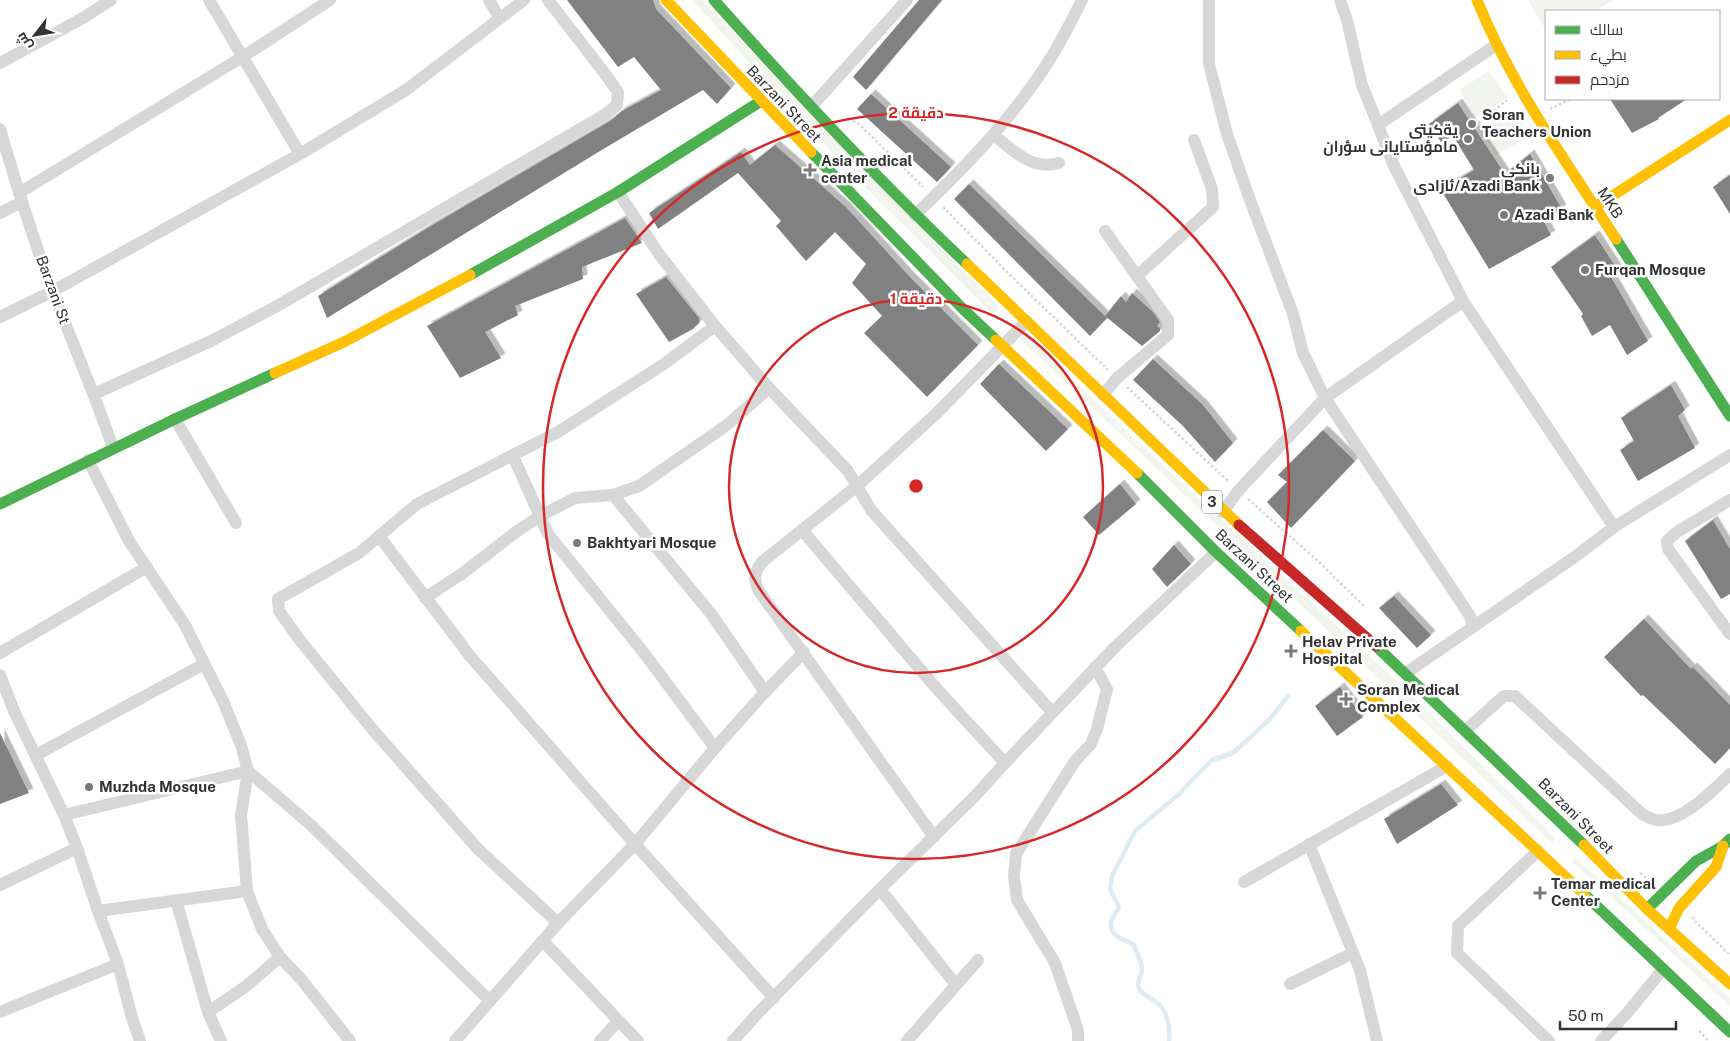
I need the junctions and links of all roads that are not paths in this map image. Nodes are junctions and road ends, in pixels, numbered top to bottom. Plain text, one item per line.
1 (111, 0) edge
2 (209, 0) edge
3 (330, 0) edge
4 (489, 0) edge
5 (524, 0) edge
6 (548, 0) edge
7 (666, 0) edge
8 (714, 0) edge
9 (907, 0) edge
10 (1082, 0) edge
11 (1209, 0) edge
12 (1340, 0) edge
13 (1477, 0) edge
14 (499, 17) junction
15 (1496, 45) junction
16 (244, 56) junction
17 (0, 63) edge
18 (760, 102) junction
19 (812, 106) junction
20 (1730, 120) edge
21 (1378, 125) junction
22 (0, 130) edge
23 (994, 135) junction
24 (1194, 140) dead end
25 (300, 154) junction
26 (1059, 163) dead end
27 (618, 192) junction
28 (21, 198) junction
29 (1595, 207) junction
30 (0, 213) edge
31 (915, 216) junction
32 (1105, 232) dead end
33 (1137, 276) junction
34 (53, 291) junction
35 (1463, 301) junction
36 (0, 317) edge
37 (1026, 321) junction
38 (714, 326) junction
39 (1002, 346) junction
40 (769, 388) junction
41 (94, 394) junction
42 (1103, 395) junction
43 (1325, 398) junction
44 (1730, 416) edge
45 (175, 419) junction
46 (113, 448) junction
47 (1730, 455) edge
48 (512, 456) junction
49 (88, 460) junction
50 (857, 486) junction
51 (614, 495) junction
52 (1730, 500) edge
53 (0, 504) edge
54 (1222, 512) junction
55 (540, 516) junction
56 (236, 523) dead end
57 (1614, 527) junction
58 (802, 530) junction
59 (379, 536) junction
60 (1216, 552) junction
61 (147, 567) junction
62 (425, 598) junction
63 (1473, 625) junction
64 (1730, 634) edge
65 (804, 652) junction
66 (0, 653) edge
67 (204, 664) junction
68 (1095, 667) junction
69 (1406, 672) junction
70 (0, 675) edge
71 (765, 692) junction
72 (1052, 712) junction
73 (1466, 730) junction
74 (715, 748) junction
75 (36, 755) junction
76 (1005, 762) junction
77 (1447, 766) junction
78 (248, 771) junction
79 (1730, 774) edge
80 (64, 815) junction
81 (934, 837) junction
82 (1726, 843) edge
83 (635, 844) junction
84 (1309, 844) junction
85 (77, 848) junction
86 (1538, 851) junction
87 (1244, 882) dead end
88 (0, 885) edge
89 (880, 889) junction
90 (247, 891) junction
91 (176, 900) junction
92 (1647, 909) junction
93 (98, 911) junction
94 (558, 923) junction
95 (1670, 929) junction
96 (543, 941) junction
97 (1353, 953) junction
98 (280, 957) junction
99 (978, 960) dead end
100 (118, 964) junction
101 (1663, 969) junction
102 (1290, 984) dead end
103 (1730, 984) edge
104 (956, 986) junction
105 (774, 998) junction
106 (490, 1001) junction
107 (0, 1012) edge
108 (208, 1012) junction
109 (618, 1021) junction
110 (1730, 1032) edge
111 (140, 1041) edge
112 (222, 1041) edge
113 (350, 1041) edge
114 (454, 1041) edge
115 (600, 1041) edge
116 (638, 1041) edge
117 (733, 1041) edge
118 (907, 1041) edge
119 (1078, 1041) edge
120 (1377, 1041) edge
121 (1549, 1041) edge
122 (1600, 1041) edge

1 - 17 street
2 - 16 street
3 - 16 street
4 - 14 street
5 - 14 street
6 - 41 street
7 - 18 main road, Barzani Street / 3
8 - 19 main road, Barzani Street / 3
9 - 19 street
10 - 23 street
11 - 43 street
12 - 21 street
13 - 15 main road, MKB
14 - 25 street
15 - 21 street
15 - 29 main road, MKB
16 - 25 street
16 - 28 street
18 - 27 main road
18 - 39 main road, Barzani Street / 3
19 - 31 main road, Barzani Street / 3
20 - 29 main road
21 - 35 street
22 - 28 street, Barzani St
23 - 26 street
23 - 31 street
24 - 33 street
25 - 34 street
27 - 38 street
27 - 45 main road
28 - 30 street
28 - 34 street, Barzani St
29 - 44 main road, MKB
31 - 37 main road, Barzani Street / 3
32 - 33 street
33 - 42 street
34 - 36 street
34 - 41 street, Barzani St
35 - 43 street
35 - 57 street
37 - 39 street
37 - 42 main road, Barzani Street / 3
38 - 40 street
38 - 48 street
39 - 50 street
39 - 60 main road, Barzani Street / 3
40 - 50 street
40 - 51 street
41 - 46 street, Barzani St
42 - 54 main road, Barzani Street / 3
43 - 54 street
43 - 63 street
45 - 46 main road
45 - 56 street
46 - 49 main road
47 - 57 street
48 - 55 street
48 - 59 street
49 - 53 main road
49 - 61 street
50 - 58 street
50 - 72 street
51 - 55 street
51 - 71 street
52 - 64 street
54 - 69 main road, Barzani Street / 3
55 - 62 street
55 - 74 street
57 - 63 street
58 - 65 street
58 - 76 street
59 - 62 street
59 - 94 street
60 - 68 street
60 - 77 main road, Barzani Street / 3
61 - 66 street
61 - 67 street
62 - 83 street
63 - 69 street
65 - 71 street
65 - 81 street
67 - 75 street
67 - 78 street
68 - 72 street
68 - 119 street
69 - 73 main road, Barzani Street / 3
70 - 75 street
71 - 74 street
72 - 76 street
73 - 79 street
73 - 92 main road, Barzani Street / 3
74 - 83 street
75 - 80 street
76 - 81 street
77 - 84 street
77 - 86 main road, Barzani Street / 3
78 - 80 street
78 - 90 street
78 - 106 street
80 - 85 street
81 - 89 street
82 - 92 main road
82 - 95 main road
83 - 94 street
83 - 105 street
84 - 87 street
84 - 97 street
85 - 88 street
85 - 93 street
86 - 101 main road, Barzani Street / 3
86 - 121 street
89 - 104 street
89 - 105 street
90 - 91 street
90 - 98 street
91 - 93 street
91 - 108 street
92 - 95 main road, Barzani Street / 3
93 - 100 street
94 - 96 street
95 - 103 main road, Barzani Street / 3
96 - 106 street
96 - 109 street
97 - 102 street
97 - 120 street
98 - 108 street
98 - 113 street
99 - 104 street
100 - 107 street
100 - 111 street
101 - 110 main road, Barzani Street / 3
101 - 122 street
104 - 118 street
105 - 117 street
106 - 114 street
108 - 112 street
109 - 115 street
109 - 116 street

